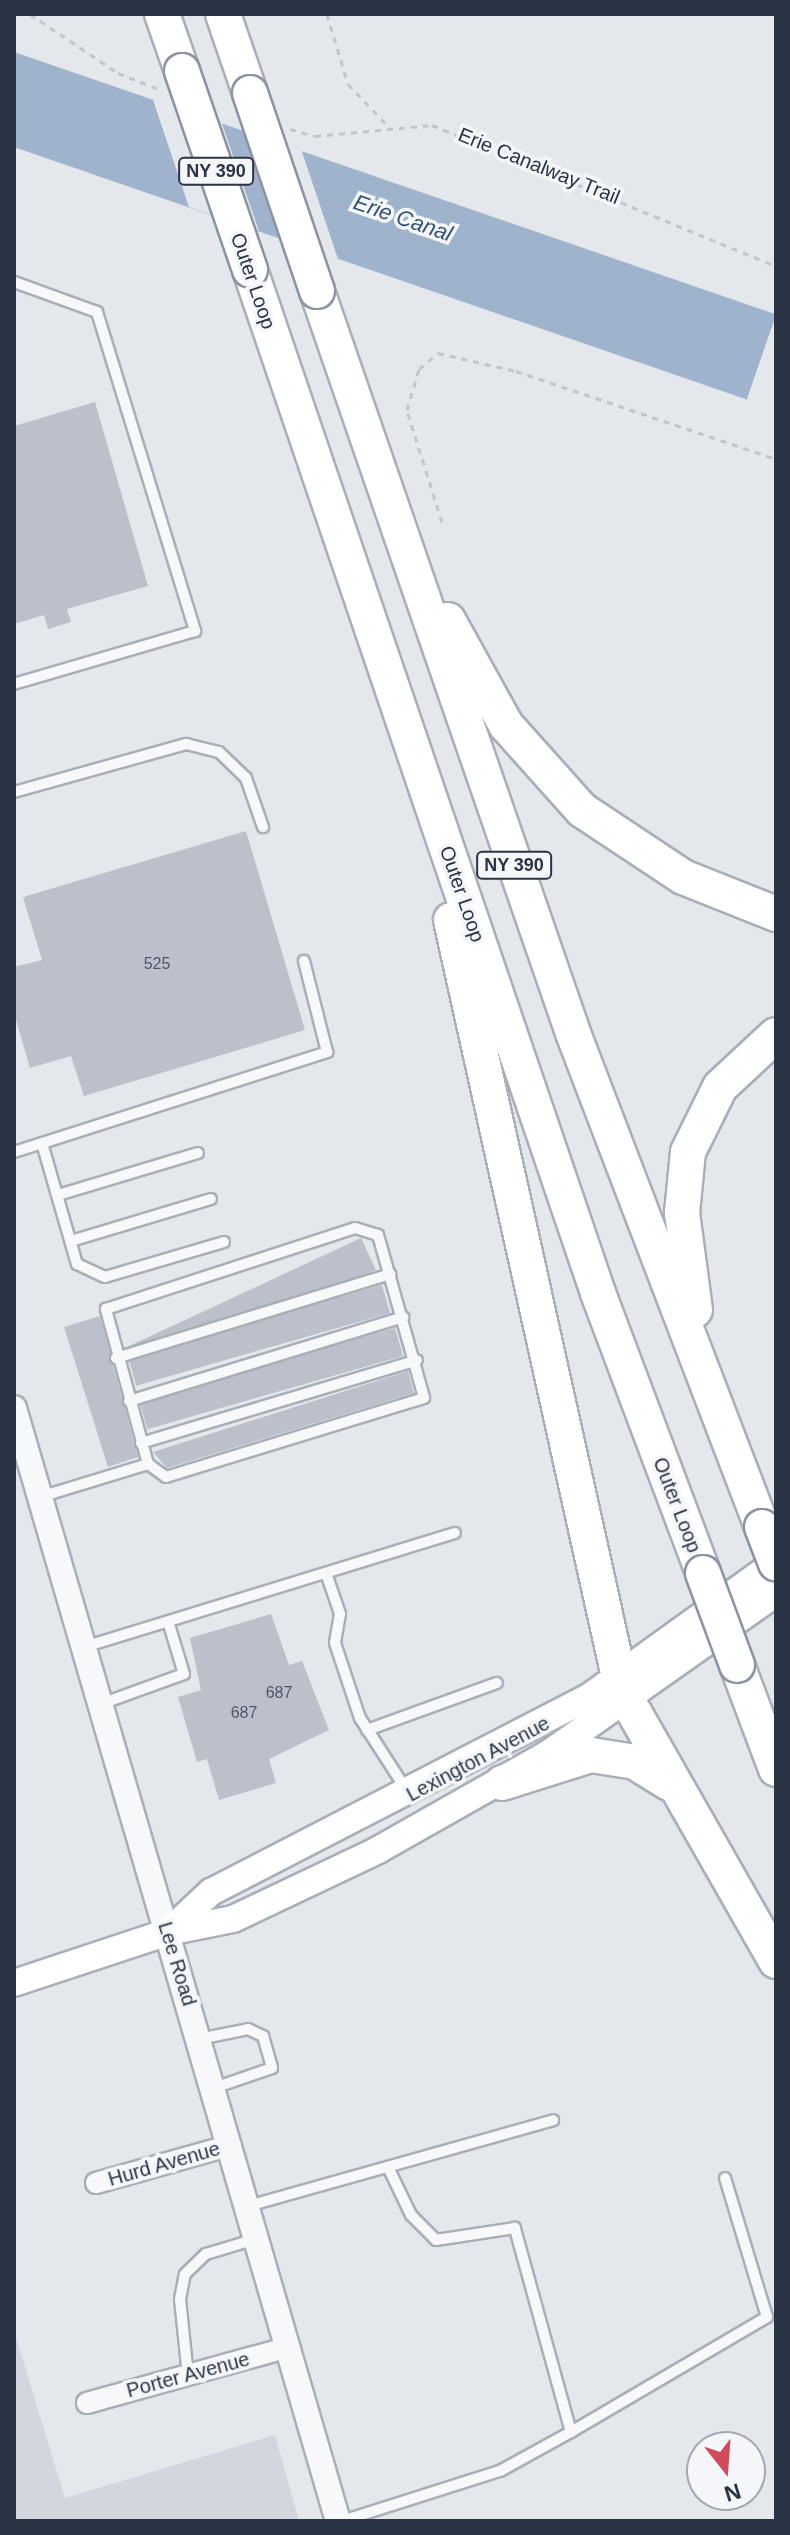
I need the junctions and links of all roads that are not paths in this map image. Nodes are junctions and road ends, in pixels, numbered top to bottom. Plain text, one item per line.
1 (162, 14) edge
2 (223, 14) edge
3 (14, 282) edge
4 (379, 471) junction
5 (14, 684) edge
6 (395, 699) junction
7 (14, 792) edge
8 (263, 827) dead end
9 (776, 914) edge
10 (304, 961) dead end
11 (776, 1035) edge
12 (42, 1143) junction
13 (14, 1152) edge
14 (198, 1153) dead end
15 (58, 1195) junction
16 (211, 1199) dead end
17 (71, 1241) junction
18 (224, 1242) dead end
19 (390, 1274) junction
20 (403, 1317) junction
21 (116, 1358) junction
22 (417, 1360) junction
23 (129, 1401) junction
24 (14, 1408) edge
25 (726, 1435) junction
26 (141, 1443) junction
27 (148, 1464) junction
28 (40, 1497) junction
29 (455, 1533) dead end
30 (776, 1562) edge
31 (326, 1573) junction
32 (776, 1593) edge
33 (168, 1621) junction
34 (84, 1647) junction
35 (497, 1683) dead end
36 (623, 1691) junction
37 (101, 1704) junction
38 (367, 1730) junction
39 (776, 1769) edge
40 (502, 1783) junction
41 (679, 1794) junction
42 (410, 1796) junction
43 (168, 1932) junction
44 (776, 1961) edge
45 (14, 1983) edge
46 (199, 2039) junction
47 (214, 2088) junction
48 (553, 2120) dead end
49 (231, 2145) junction
50 (388, 2167) junction
51 (725, 2178) dead end
52 (96, 2183) dead end
53 (248, 2206) junction
54 (258, 2239) junction
55 (289, 2347) junction
56 (188, 2376) junction
57 (87, 2403) dead end
58 (571, 2432) junction
59 (340, 2521) edge

1 - 6 highway, Outer Loop / NY 390, bridge
2 - 4 highway, NY 390, bridge
3 - 5 lane
4 - 9 highway
4 - 25 highway, NY 390
6 - 36 highway
6 - 39 highway, Outer Loop / NY 390, bridge
7 - 8 lane
10 - 12 lane
11 - 25 highway
12 - 13 lane
12 - 15 lane
14 - 15 lane
15 - 17 lane
16 - 17 lane
17 - 18 lane
19 - 20 lane
19 - 21 lane
19 - 21 lane
20 - 22 lane
20 - 23 lane
21 - 23 lane
22 - 26 lane
22 - 27 lane
23 - 26 lane
24 - 28 street, Lee Road
25 - 30 highway, NY 390, bridge
26 - 27 lane
27 - 28 lane
28 - 34 street, Lee Road
29 - 31 lane
30 - 36 main road, Lexington Avenue
31 - 33 lane
31 - 38 lane
32 - 36 main road, Lexington Avenue
33 - 34 lane
33 - 37 lane
34 - 37 street, Lee Road
35 - 38 lane
36 - 40 main road, Lexington Avenue
36 - 41 highway
36 - 42 main road, Lexington Avenue
37 - 43 street, Lee Road
38 - 42 lane
40 - 41 highway
40 - 43 main road, Lexington Avenue
41 - 44 highway
42 - 43 main road, Lexington Avenue
43 - 45 main road, Lexington Avenue
43 - 46 street, Lee Road
46 - 47 street, Lee Road
46 - 47 lane
47 - 49 street, Lee Road
48 - 50 lane
49 - 52 street, Hurd Avenue
49 - 53 street, Lee Road
50 - 53 lane
50 - 58 lane
51 - 58 lane
53 - 54 street, Lee Road
54 - 55 street, Lee Road
54 - 56 lane
55 - 56 street, Porter Avenue
55 - 59 street, Lee Road
56 - 57 street, Porter Avenue
58 - 59 lane

